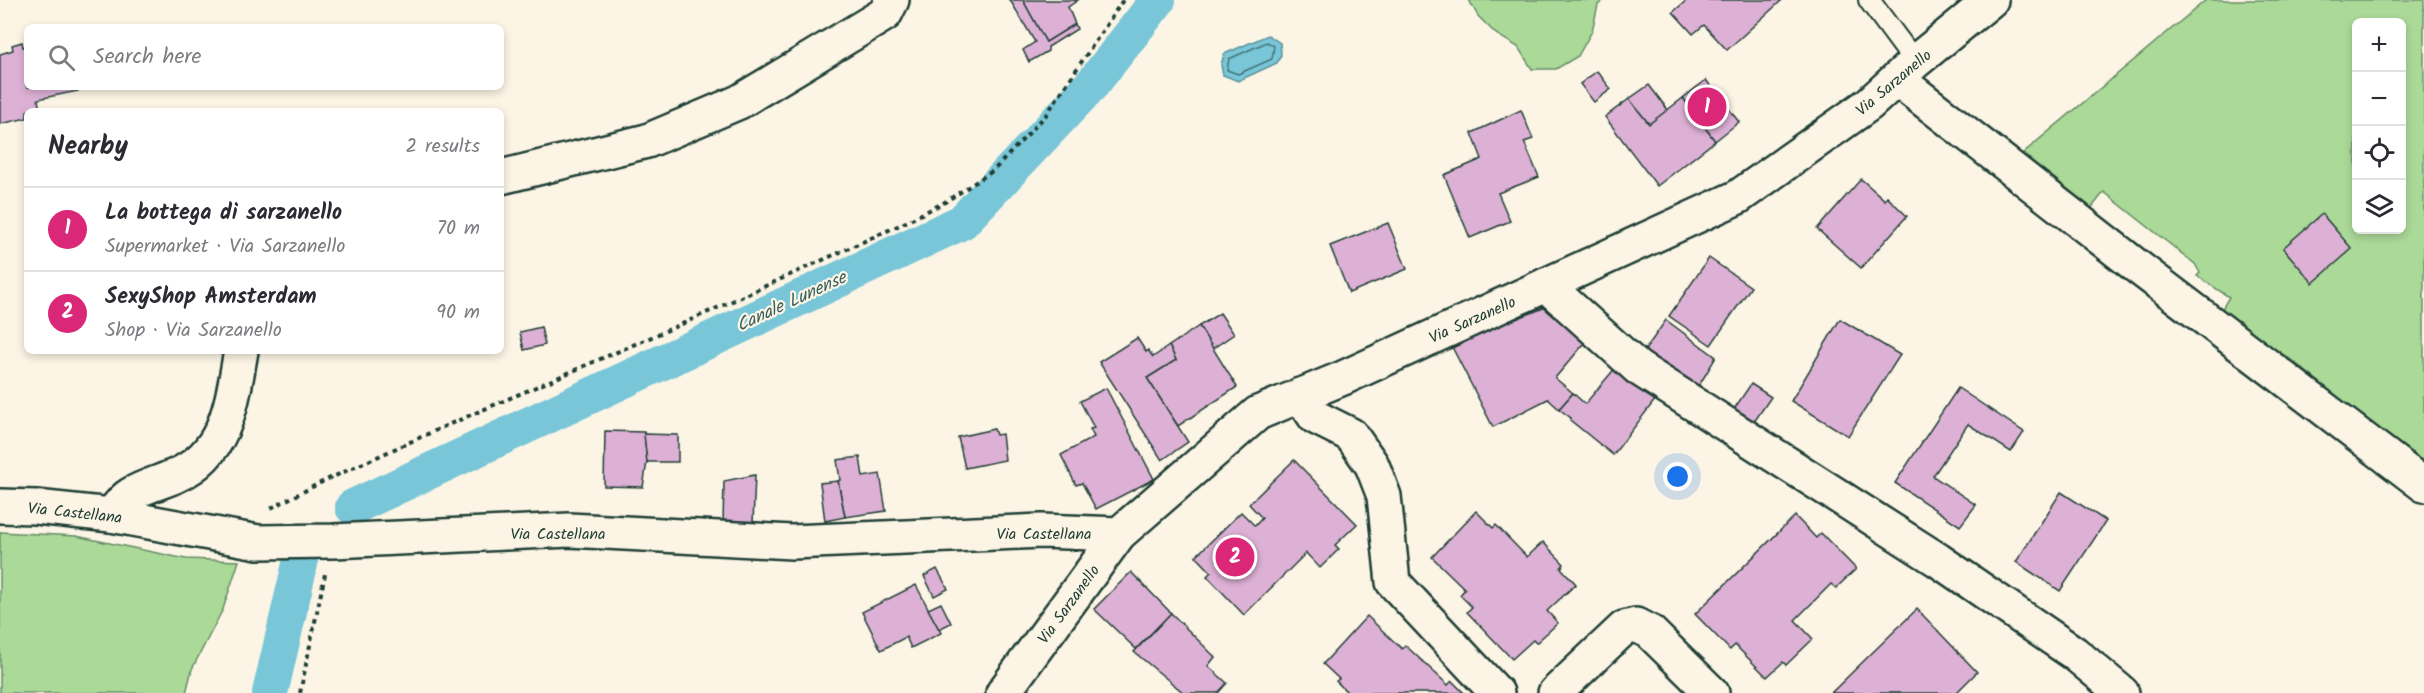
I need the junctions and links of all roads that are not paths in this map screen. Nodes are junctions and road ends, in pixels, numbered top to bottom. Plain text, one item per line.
1 (892, 0) edge
2 (1869, 0) edge
3 (1991, 0) edge
4 (1906, 71) junction
5 (504, 176) edge
6 (1546, 285) junction
7 (240, 354) edge
8 (1300, 395) junction
9 (2424, 485) edge
10 (0, 507) edge
11 (111, 514) junction
12 (1119, 534) junction
13 (1003, 693) edge
14 (1497, 693) edge
15 (1555, 693) edge
16 (1712, 693) edge
17 (2122, 693) edge

1 - 5 street
2 - 4 lane
3 - 4 street, Via Sarzanello
4 - 6 street, Via Sarzanello
4 - 9 street
6 - 8 street, Via Sarzanello
6 - 17 street
7 - 11 street
8 - 12 street, Via Sarzanello
8 - 14 street
10 - 11 street, Via Castellana
11 - 12 street, Via Castellana
12 - 13 street, Via Sarzanello
15 - 16 street

